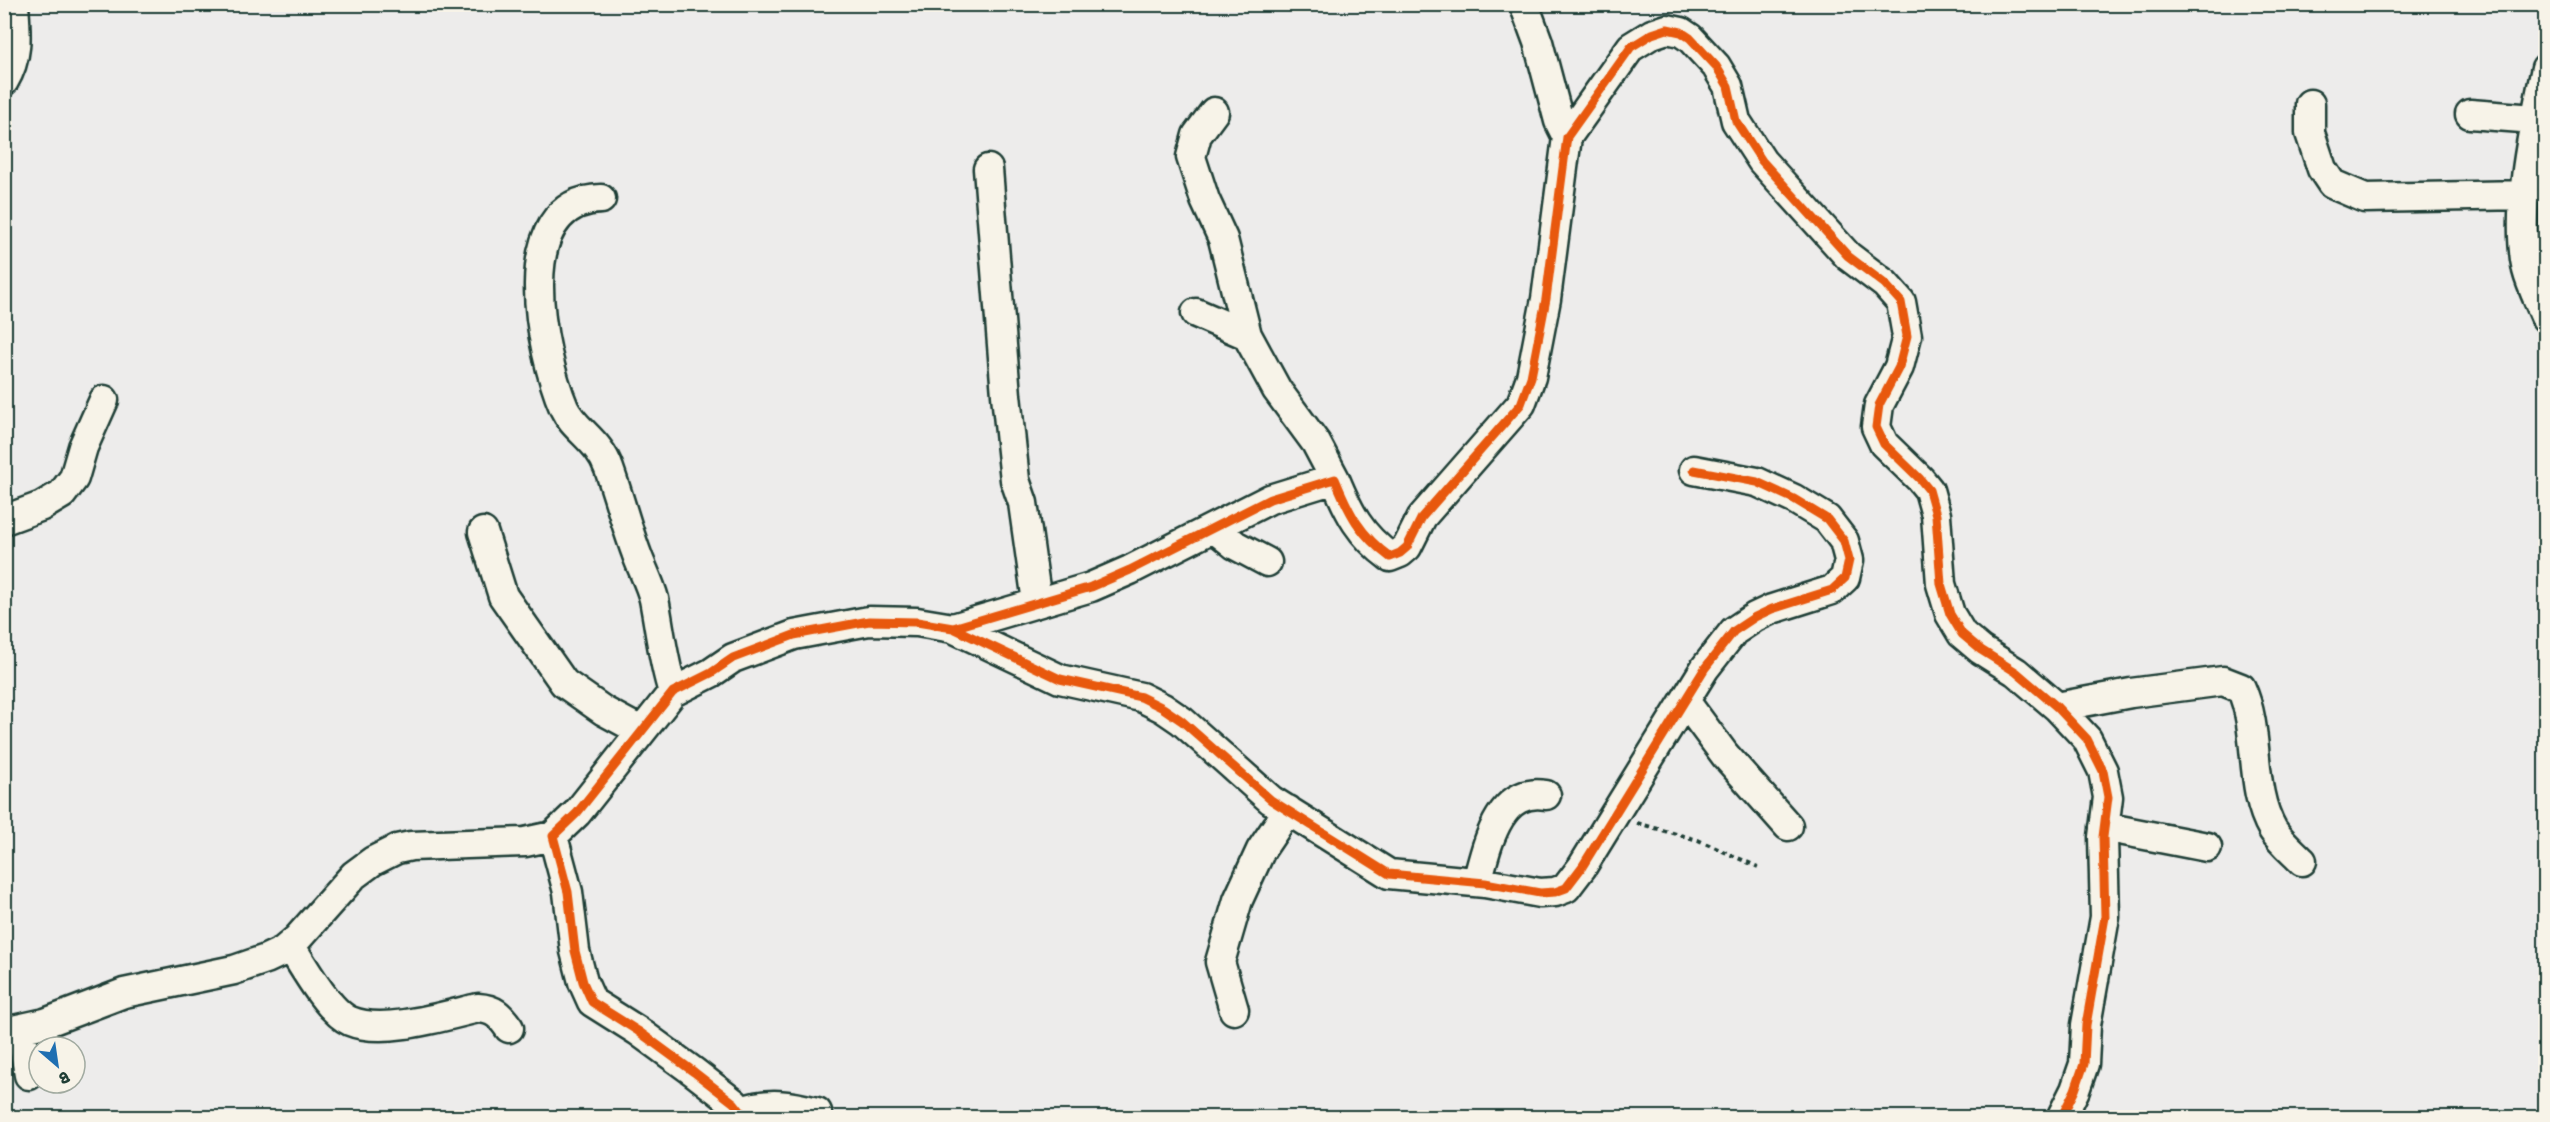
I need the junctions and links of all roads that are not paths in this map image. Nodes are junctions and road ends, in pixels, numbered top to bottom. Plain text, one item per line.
1 (1524, 4) edge
2 (15, 5) edge
3 (4, 7) edge
4 (2546, 68) edge
5 (4, 81) edge
6 (2310, 104) dead end
7 (1214, 112) dead end
8 (2470, 114) dead end
9 (2538, 131) edge
10 (1567, 137) junction
11 (988, 169) dead end
12 (2526, 195) junction
13 (601, 199) dead end
14 (1196, 314) dead end
15 (2546, 318) edge
16 (1247, 335) junction
17 (105, 400) dead end
18 (1694, 470) dead end
19 (1335, 479) junction
20 (4, 520) edge
21 (1214, 528) junction
22 (483, 532) dead end
23 (1267, 562) dead end
24 (1037, 602) junction
25 (953, 628) junction
26 (673, 693) junction
27 (1685, 701) junction
28 (2057, 707) junction
29 (641, 730) junction
30 (1546, 795) dead end
31 (1288, 810) junction
32 (1788, 826) dead end
33 (2104, 827) junction
34 (553, 836) junction
35 (2207, 847) dead end
36 (2302, 861) dead end
37 (1477, 882) junction
38 (290, 945) junction
39 (1234, 1010) dead end
40 (509, 1028) dead end
41 (13, 1031) edge
42 (27, 1070) edge
43 (817, 1112) dead end
44 (744, 1114) edge
45 (2061, 1118) edge

1 - 10 street
2 - 3 street
2 - 5 street
4 - 9 street
6 - 12 street
7 - 16 street
8 - 9 street
9 - 12 street
10 - 19 street
10 - 28 street
11 - 24 street
12 - 15 street
13 - 26 street
14 - 16 street
16 - 19 street
17 - 20 street
18 - 27 street
19 - 21 street
21 - 23 street
21 - 24 street
22 - 29 street
24 - 25 street
25 - 26 street
25 - 31 street
26 - 29 street
27 - 32 street
27 - 37 street
28 - 33 street
28 - 36 street
29 - 34 street
30 - 37 street
31 - 37 street
31 - 39 street
33 - 35 street
33 - 45 street
34 - 38 street
34 - 44 street
38 - 40 street
38 - 41 street
41 - 42 street
43 - 44 street

